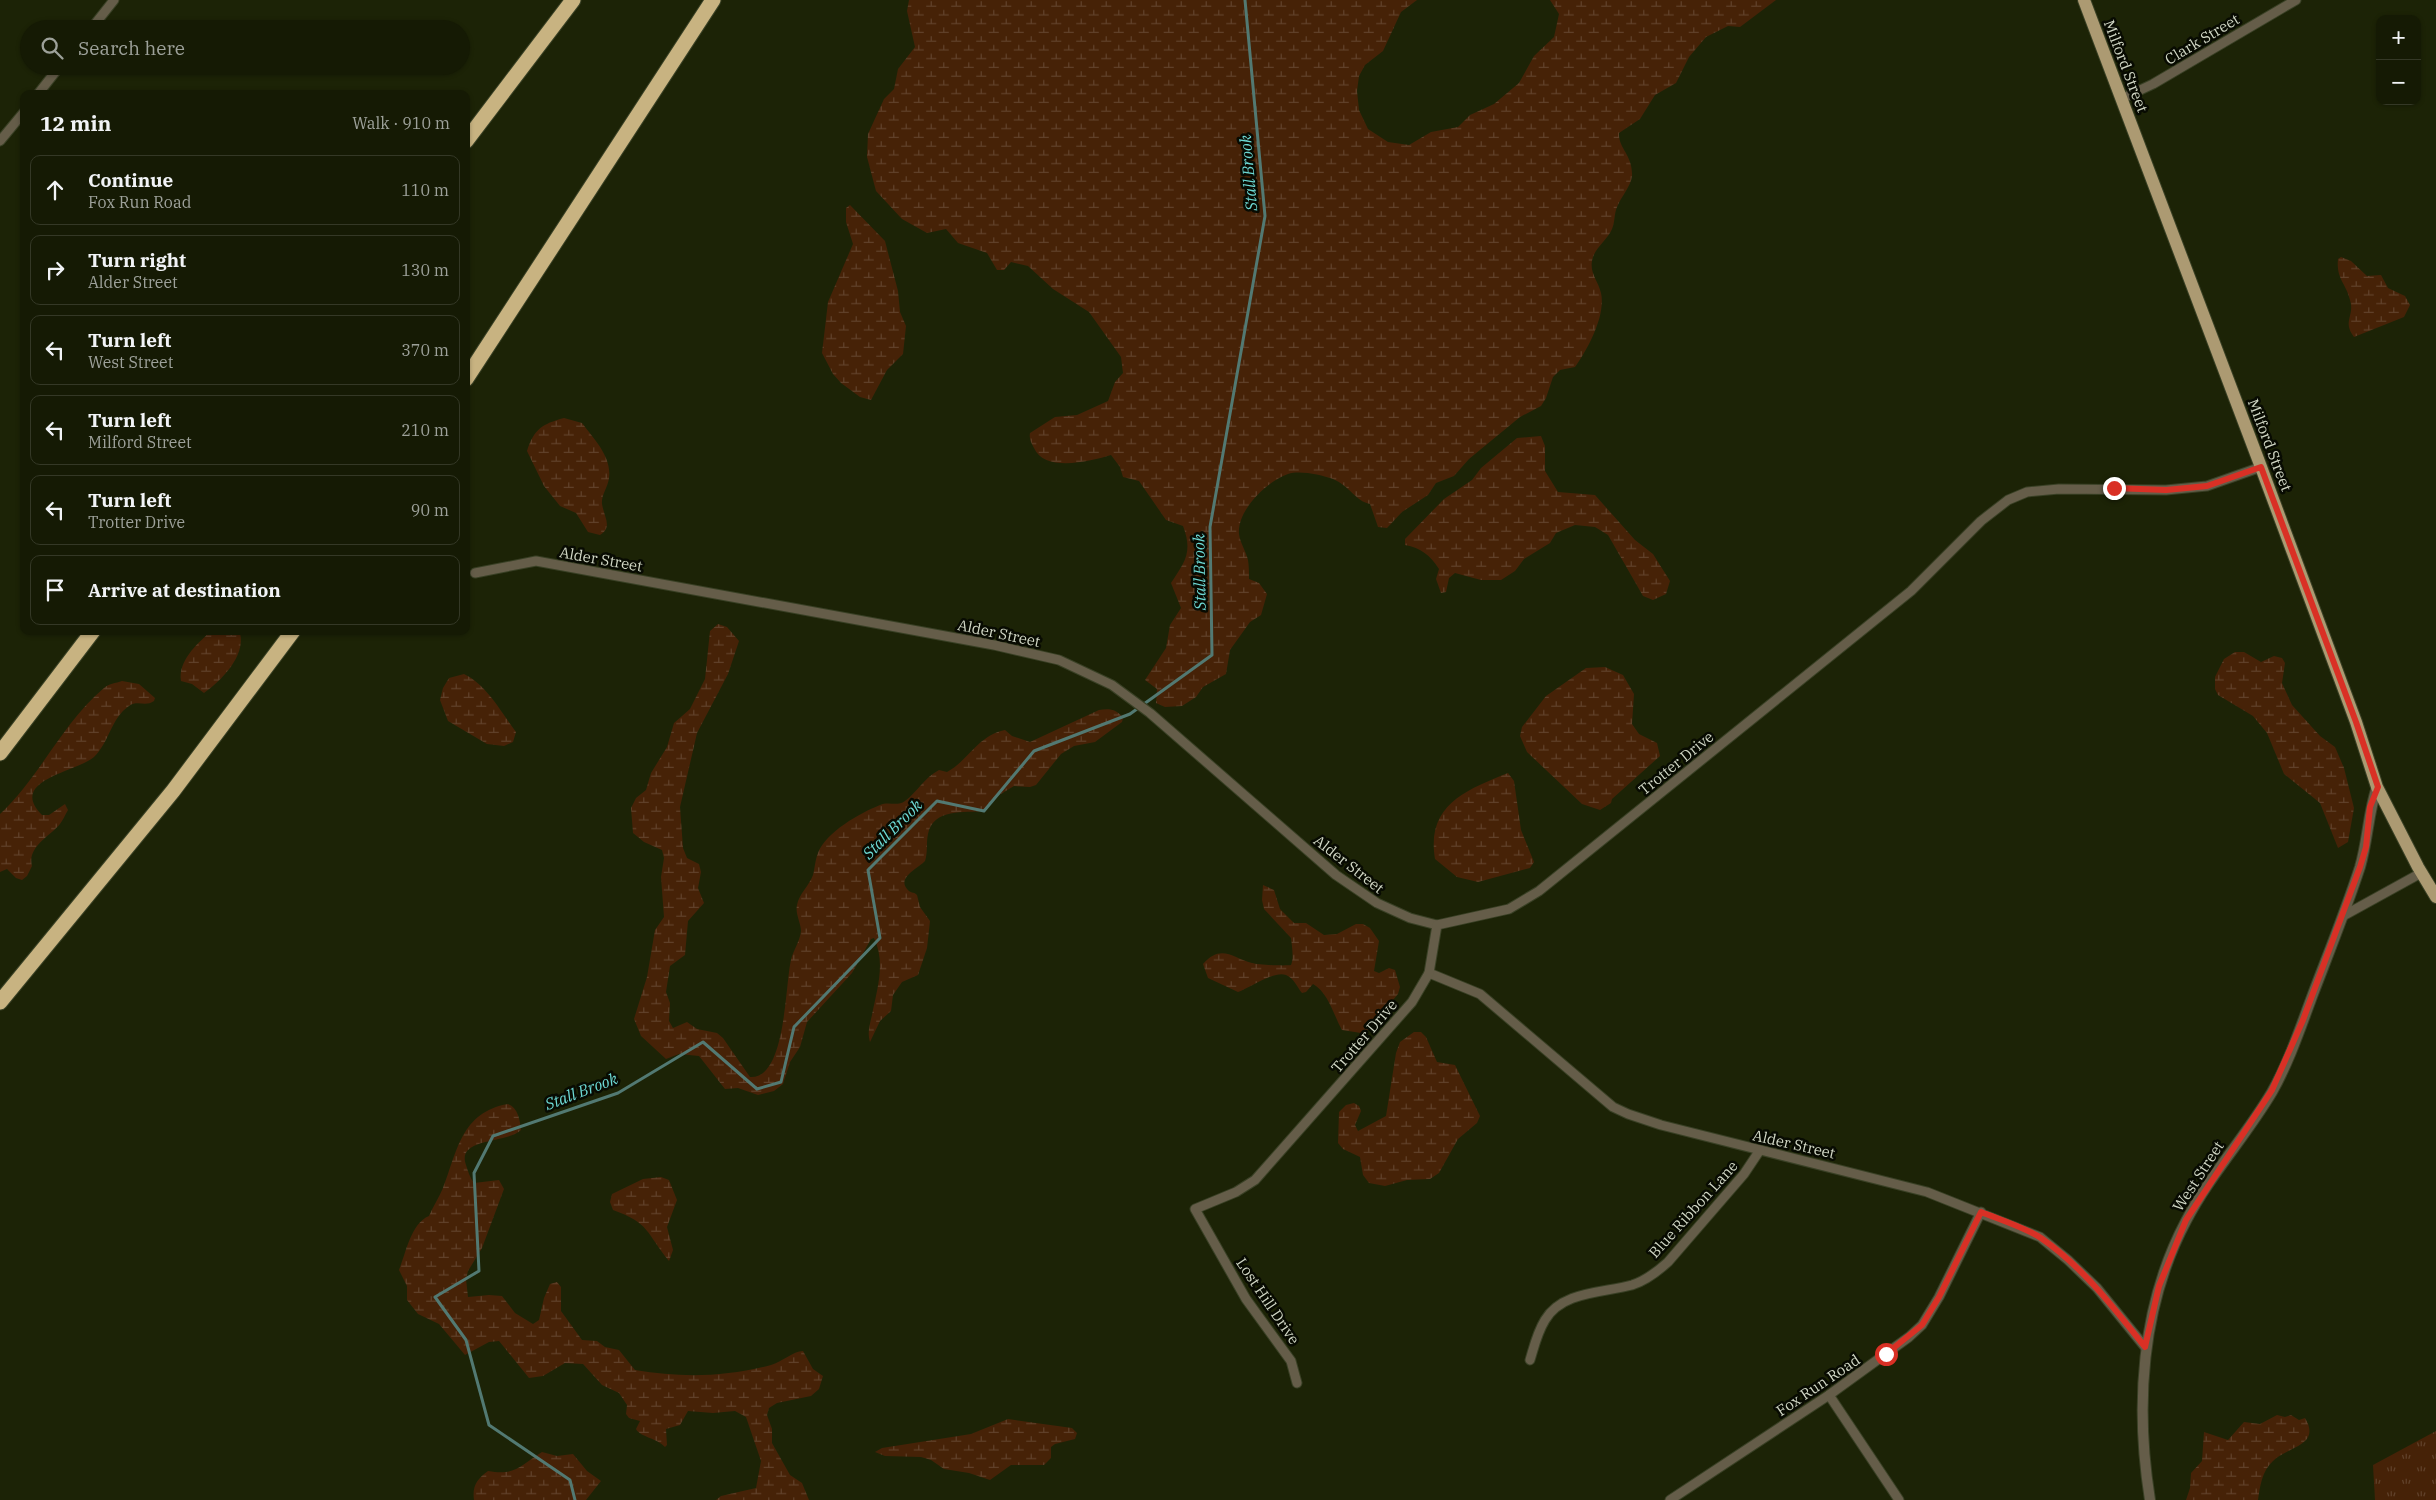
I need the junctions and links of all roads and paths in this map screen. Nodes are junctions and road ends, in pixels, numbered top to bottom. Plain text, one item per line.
1 (114, 0) edge
2 (573, 0) edge
3 (713, 0) edge
4 (2084, 0) edge
5 (2296, 0) edge
6 (97, 20) edge
7 (53, 75) edge
8 (41, 90) edge
9 (2121, 99) junction
10 (20, 117) edge
11 (470, 136) edge
12 (0, 141) edge
13 (470, 373) edge
14 (2261, 467) junction
15 (474, 573) dead end
16 (90, 635) edge
17 (290, 635) edge
18 (0, 753) edge
19 (2378, 787) junction
20 (2421, 873) junction
21 (2436, 897) edge
22 (2343, 916) junction
23 (1438, 925) junction
24 (1429, 973) junction
25 (0, 1002) edge
26 (1760, 1150) junction
27 (1195, 1209) joint
28 (1981, 1212) junction
29 (2145, 1347) junction
30 (1530, 1360) dead end
31 (1297, 1383) dead end
32 (1829, 1395) junction
33 (1670, 1500) edge
34 (1899, 1500) edge
35 (2150, 1500) edge

1 - 6 street
2 - 11 highway
3 - 13 highway
4 - 9 main road, Milford Street
5 - 9 street, Clark Street
7 - 8 street
9 - 14 main road, Milford Street
10 - 12 street
14 - 19 main road, Milford Street
14 - 23 street, Trotter Drive
15 - 23 street, Alder Street
16 - 18 highway
17 - 25 highway
19 - 20 main road, Milford Street
19 - 22 street, West Street
20 - 21 main road, Milford Street
20 - 22 street
22 - 29 street, West Street
23 - 24 street, Trotter Drive
24 - 26 street, Alder Street
24 - 27 street, Trotter Drive
26 - 28 street, Alder Street
26 - 30 street, Blue Ribbon Lane
27 - 31 street, Lost Hill Drive
28 - 29 street, Alder Street
28 - 32 street, Fox Run Road
29 - 35 street, West Street
32 - 33 street, Fox Run Road
32 - 34 street

